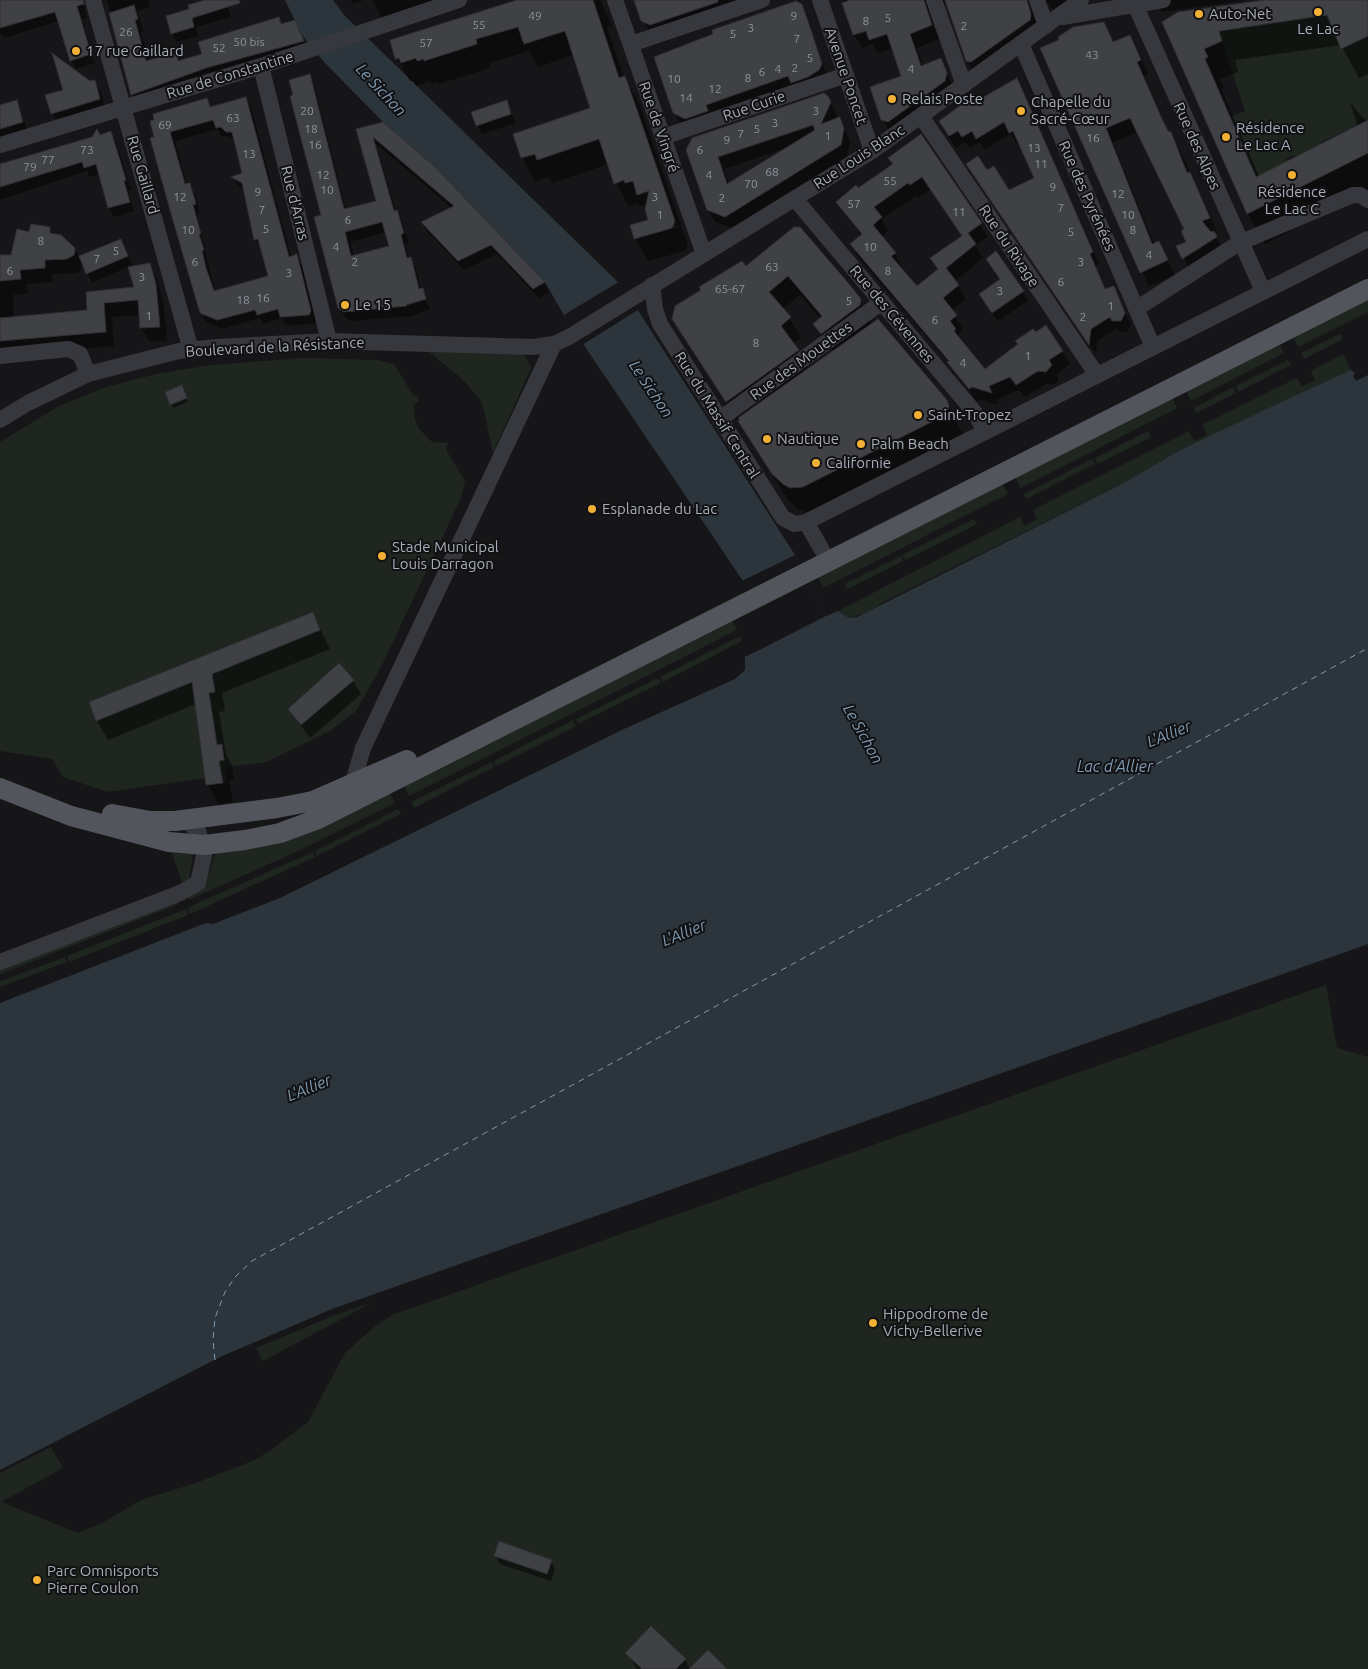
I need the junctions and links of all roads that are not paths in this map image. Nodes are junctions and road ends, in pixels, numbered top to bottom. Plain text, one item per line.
1 (93, 0) edge
2 (459, 0) edge
3 (615, 0) edge
4 (762, 0) edge
5 (820, 0) edge
6 (934, 0) edge
7 (1037, 0) edge
8 (1081, 0) edge
9 (1163, 0) edge
10 (1134, 2) edge
11 (1051, 22) junction
12 (631, 44) junction
13 (1021, 44) junction
14 (261, 66) junction
15 (846, 75) junction
16 (964, 85) junction
17 (124, 107) junction
18 (921, 116) junction
19 (663, 137) junction
20 (0, 145) edge
21 (872, 151) junction
22 (795, 199) junction
23 (1368, 200) edge
24 (1368, 238) edge
25 (1239, 243) junction
26 (704, 254) junction
27 (1368, 274) edge
28 (652, 285) junction
29 (1368, 289) edge
30 (1262, 292) junction
31 (882, 302) junction
32 (1136, 309) junction
33 (329, 341) junction
34 (554, 344) junction
35 (1153, 347) junction
36 (192, 350) junction
37 (0, 356) edge
38 (88, 374) junction
39 (1097, 375) junction
40 (720, 419) junction
41 (0, 420) edge
42 (985, 432) junction
43 (806, 522) junction
44 (822, 550) junction
45 (806, 566) junction
46 (729, 604) junction
47 (0, 773) edge
48 (354, 784) junction
49 (0, 788) edge
50 (185, 820) junction
51 (204, 845) junction
52 (0, 962) edge

1 - 17 street, Rue Gaillard
2 - 14 street, Rue de Constantine
3 - 12 street, Rue de Vingré
4 - 12 street
5 - 15 street, Avenue Poncet
6 - 16 street
7 - 11 street
8 - 11 street, Rue Louis Blanc
9 - 10 street
10 - 11 street
10 - 25 street, Rue des Alpes
11 - 13 street, Rue Louis Blanc
12 - 19 street, Rue de Vingré
13 - 16 street, Rue Louis Blanc
13 - 32 street, Rue des Pyrénées
14 - 17 street, Rue de Constantine
14 - 33 street, Rue d'Arras
15 - 19 street, Rue Curie
15 - 21 street, Avenue Poncet
16 - 18 street, Rue Louis Blanc
17 - 20 street, Rue de Constantine
17 - 36 street, Rue Gaillard
18 - 21 street, Rue Louis Blanc
18 - 39 street, Rue du Rivage
19 - 26 street, Rue de Vingré
21 - 22 street, Rue Louis Blanc
22 - 26 street, Rue Louis Blanc
22 - 31 street, Rue des Cévennes
23 - 25 street
24 - 30 street
25 - 30 street, Rue des Alpes
25 - 32 street
26 - 28 street, Rue Louis Blanc
27 - 44 main road
28 - 34 street, Rue Louis Blanc
28 - 40 street, Rue du Massif Central
29 - 45 main road
30 - 35 street
31 - 40 street, Rue des Mouettes
31 - 42 street, Rue des Cévennes
32 - 35 street, Rue des Pyrénées
33 - 34 street, Boulevard de la Résistance
33 - 36 street, Boulevard de la Résistance
34 - 48 street
35 - 39 street
36 - 38 street, Boulevard de la Résistance
37 - 38 street
38 - 41 street, Boulevard de la Résistance
39 - 42 street
40 - 43 street, Rue du Massif Central
42 - 43 street
43 - 44 street
44 - 45 main road
45 - 46 main road
46 - 48 main road
46 - 51 main road
47 - 50 main road
48 - 50 main road
49 - 51 main road
50 - 51 street
51 - 52 street

